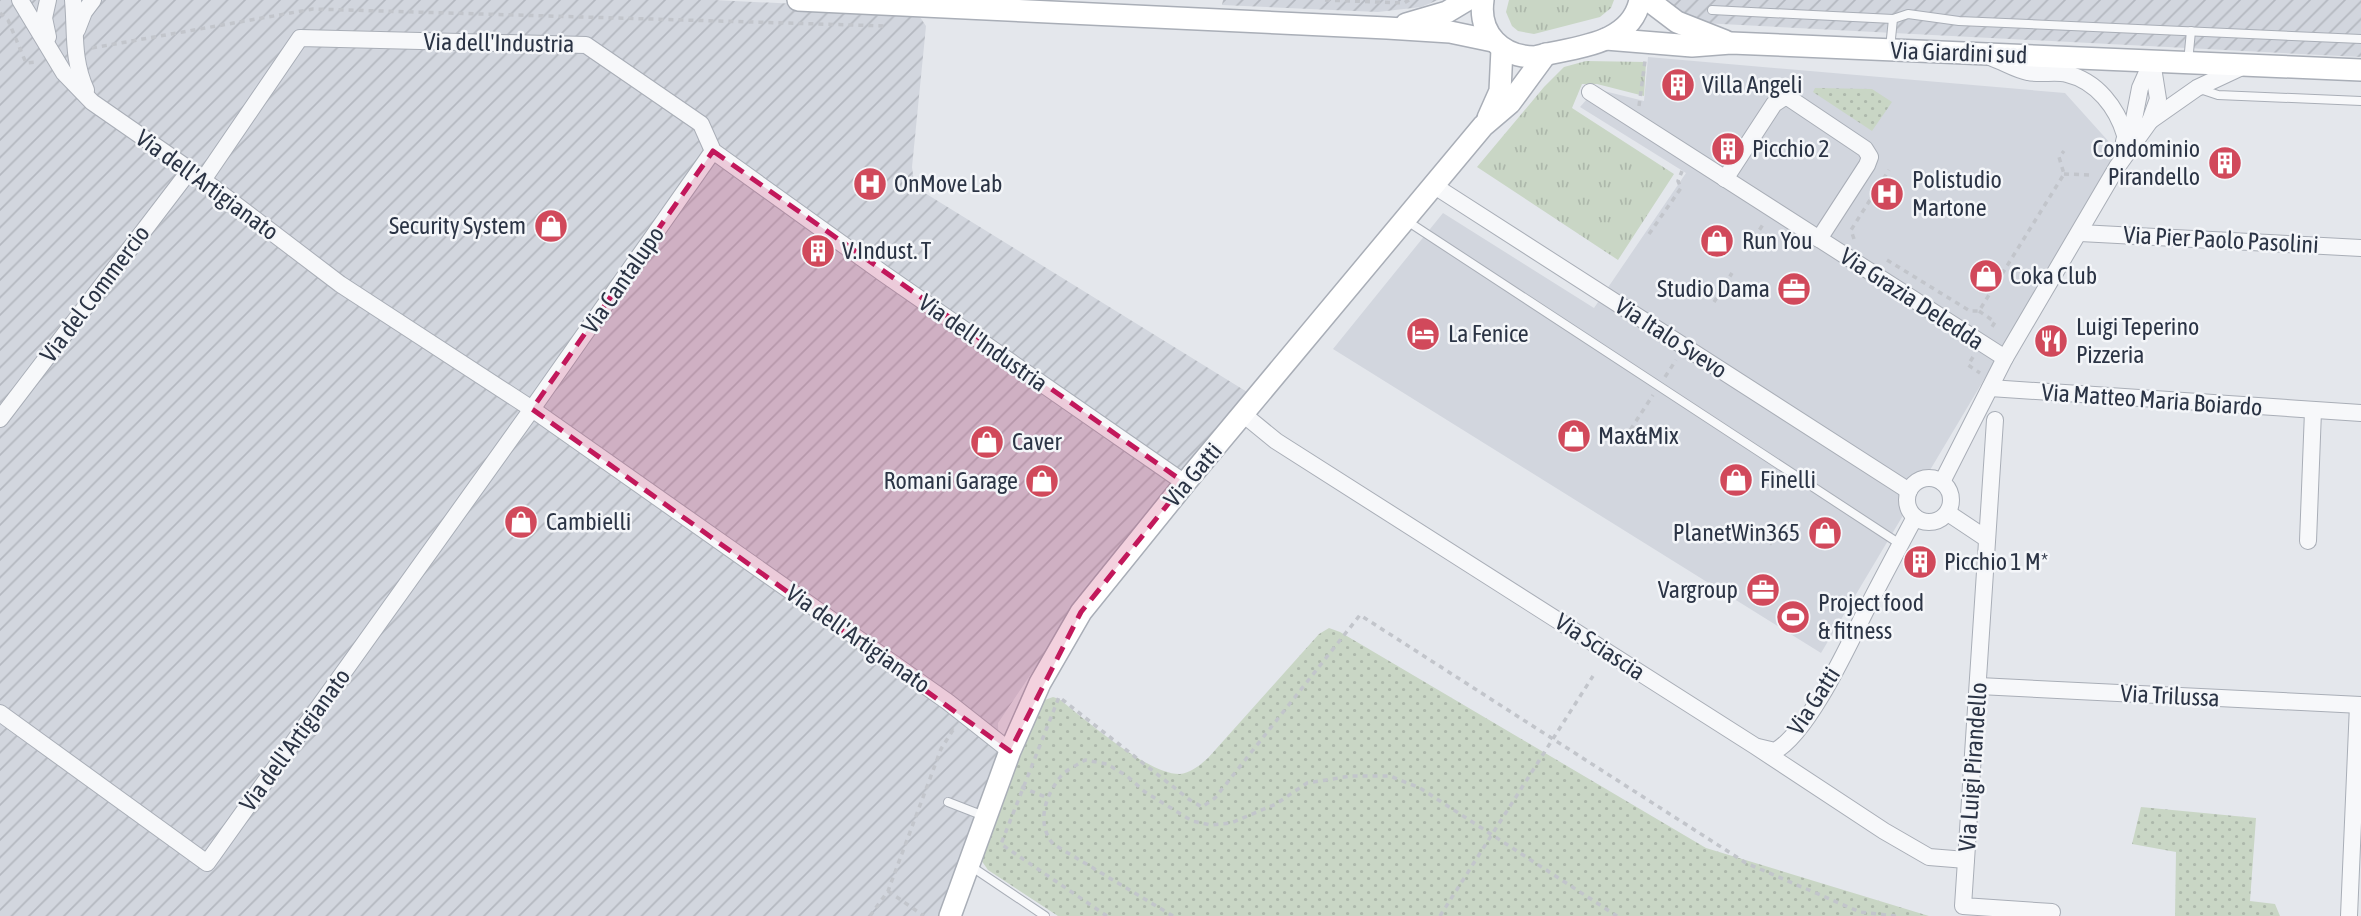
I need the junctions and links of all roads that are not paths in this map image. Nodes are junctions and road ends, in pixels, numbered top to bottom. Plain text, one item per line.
1 (20, 0) edge
2 (48, 0) edge
3 (73, 0) edge
4 (93, 0) edge
5 (798, 0) edge
6 (1467, 0) edge
7 (1483, 0) edge
8 (1640, 0) edge
9 (1648, 0) edge
10 (1712, 10) dead end
11 (1893, 19) junction
12 (1387, 28) junction
13 (2191, 31) junction
14 (74, 39) junction
15 (1606, 39) junction
16 (2361, 39) edge
17 (1731, 43) junction
18 (1497, 45) junction
19 (51, 50) junction
20 (1890, 50) junction
21 (1546, 54) junction
22 (1984, 54) junction
23 (2152, 61) junction
24 (2188, 62) junction
25 (2246, 65) junction
26 (2361, 70) edge
27 (2197, 88) junction
28 (1590, 92) dead end
29 (2361, 101) edge
30 (92, 102) junction
31 (2150, 121) junction
32 (1483, 126) junction
33 (2125, 135) junction
34 (713, 151) junction
35 (2117, 167) junction
36 (190, 170) junction
37 (1725, 179) junction
38 (203, 180) junction
39 (1433, 186) junction
40 (1405, 219) junction
41 (2080, 233) junction
42 (1819, 239) junction
43 (2361, 247) edge
44 (2004, 358) junction
45 (1990, 388) junction
46 (532, 409) junction
47 (2314, 411) junction
48 (1242, 414) junction
49 (2361, 414) edge
50 (0, 419) edge
51 (1995, 420) dead end
52 (1942, 482) junction
53 (1185, 483) junction
54 (1909, 491) junction
55 (1948, 513) junction
56 (1915, 517) junction
57 (1987, 539) junction
58 (2308, 541) dead end
59 (1900, 544) junction
60 (1979, 686) junction
61 (2360, 705) edge
62 (0, 713) edge
63 (1755, 746) junction
64 (1010, 751) junction
65 (948, 802) dead end
66 (986, 818) junction
67 (1966, 860) junction
68 (970, 865) junction
69 (2052, 912) dead end
70 (950, 916) edge
71 (1045, 916) edge
72 (2349, 916) edge

1 - 19 street, Via dell'Artigianato
2 - 19 street, Via dell'Artigianato
3 - 14 street
4 - 14 street
5 - 12 main road
6 - 12 main road
7 - 18 main road
8 - 15 main road, Via Giardini sud
9 - 17 main road, Via Giardini sud
10 - 11 lane
11 - 13 lane
11 - 20 lane
12 - 18 main road, Via Giardini sud
13 - 16 lane
13 - 24 lane
14 - 30 street
15 - 17 main road, Via Giardini sud
15 - 21 main road, Via Giardini sud
17 - 20 main road, Via Giardini sud
18 - 21 main road, Via Giardini sud
18 - 32 main road, Via Gatti
19 - 30 street, Via dell'Artigianato
20 - 22 main road, Via Giardini sud
21 - 32 main road, Via Gatti
22 - 23 main road, Via Giardini sud
22 - 33 street
23 - 24 main road, Via Giardini sud
23 - 31 street
23 - 33 street
24 - 25 main road, Via Giardini sud
25 - 26 main road, Via Giardini sud
25 - 27 street
27 - 29 lane
27 - 31 street
28 - 37 street, Via Grazia Deledda
30 - 36 street, Via dell'Artigianato
31 - 35 street
32 - 39 main road, Via Gatti
33 - 35 street
34 - 38 street, Via dell'Industria
34 - 46 street, Via Cantalupo
34 - 53 street, Via dell'Industria
35 - 41 street
36 - 38 street, Via dell'Artigianato
36 - 50 street, Via del Commercio
37 - 42 street, Via Grazia Deledda
37 - 42 street, Via Grazia Deledda
38 - 46 street, Via dell'Artigianato
39 - 40 main road, Via Gatti
39 - 54 street, Via Italo Svevo
40 - 48 main road, Via Gatti
40 - 59 lane
41 - 43 street, Via Pier Paolo Pasolini
41 - 44 street
42 - 44 street, Via Grazia Deledda
44 - 45 street
45 - 47 street, Via Matteo Maria Boiardo
45 - 52 street
46 - 62 street, Via dell'Artigianato
46 - 64 street, Via dell'Artigianato
47 - 49 street, Via Matteo Maria Boiardo
47 - 58 street
48 - 53 main road, Via Gatti
48 - 63 street, Via Sciascia
51 - 57 street, Via Luigi Pirandello
52 - 54 street
52 - 55 street
53 - 64 main road, Via Gatti
54 - 56 street
55 - 56 street
55 - 57 street
56 - 59 street, Via Gatti
57 - 60 street, Via Luigi Pirandello
59 - 63 street, Via Gatti
60 - 61 street, Via Trilussa
60 - 67 street, Via Luigi Pirandello
61 - 72 street
63 - 67 street, Via Sciascia
64 - 66 main road, Via Gatti
65 - 66 lane
66 - 68 main road, Via Gatti
67 - 69 street, Via Luigi Pirandello
68 - 70 main road, Via Gatti
68 - 71 lane

